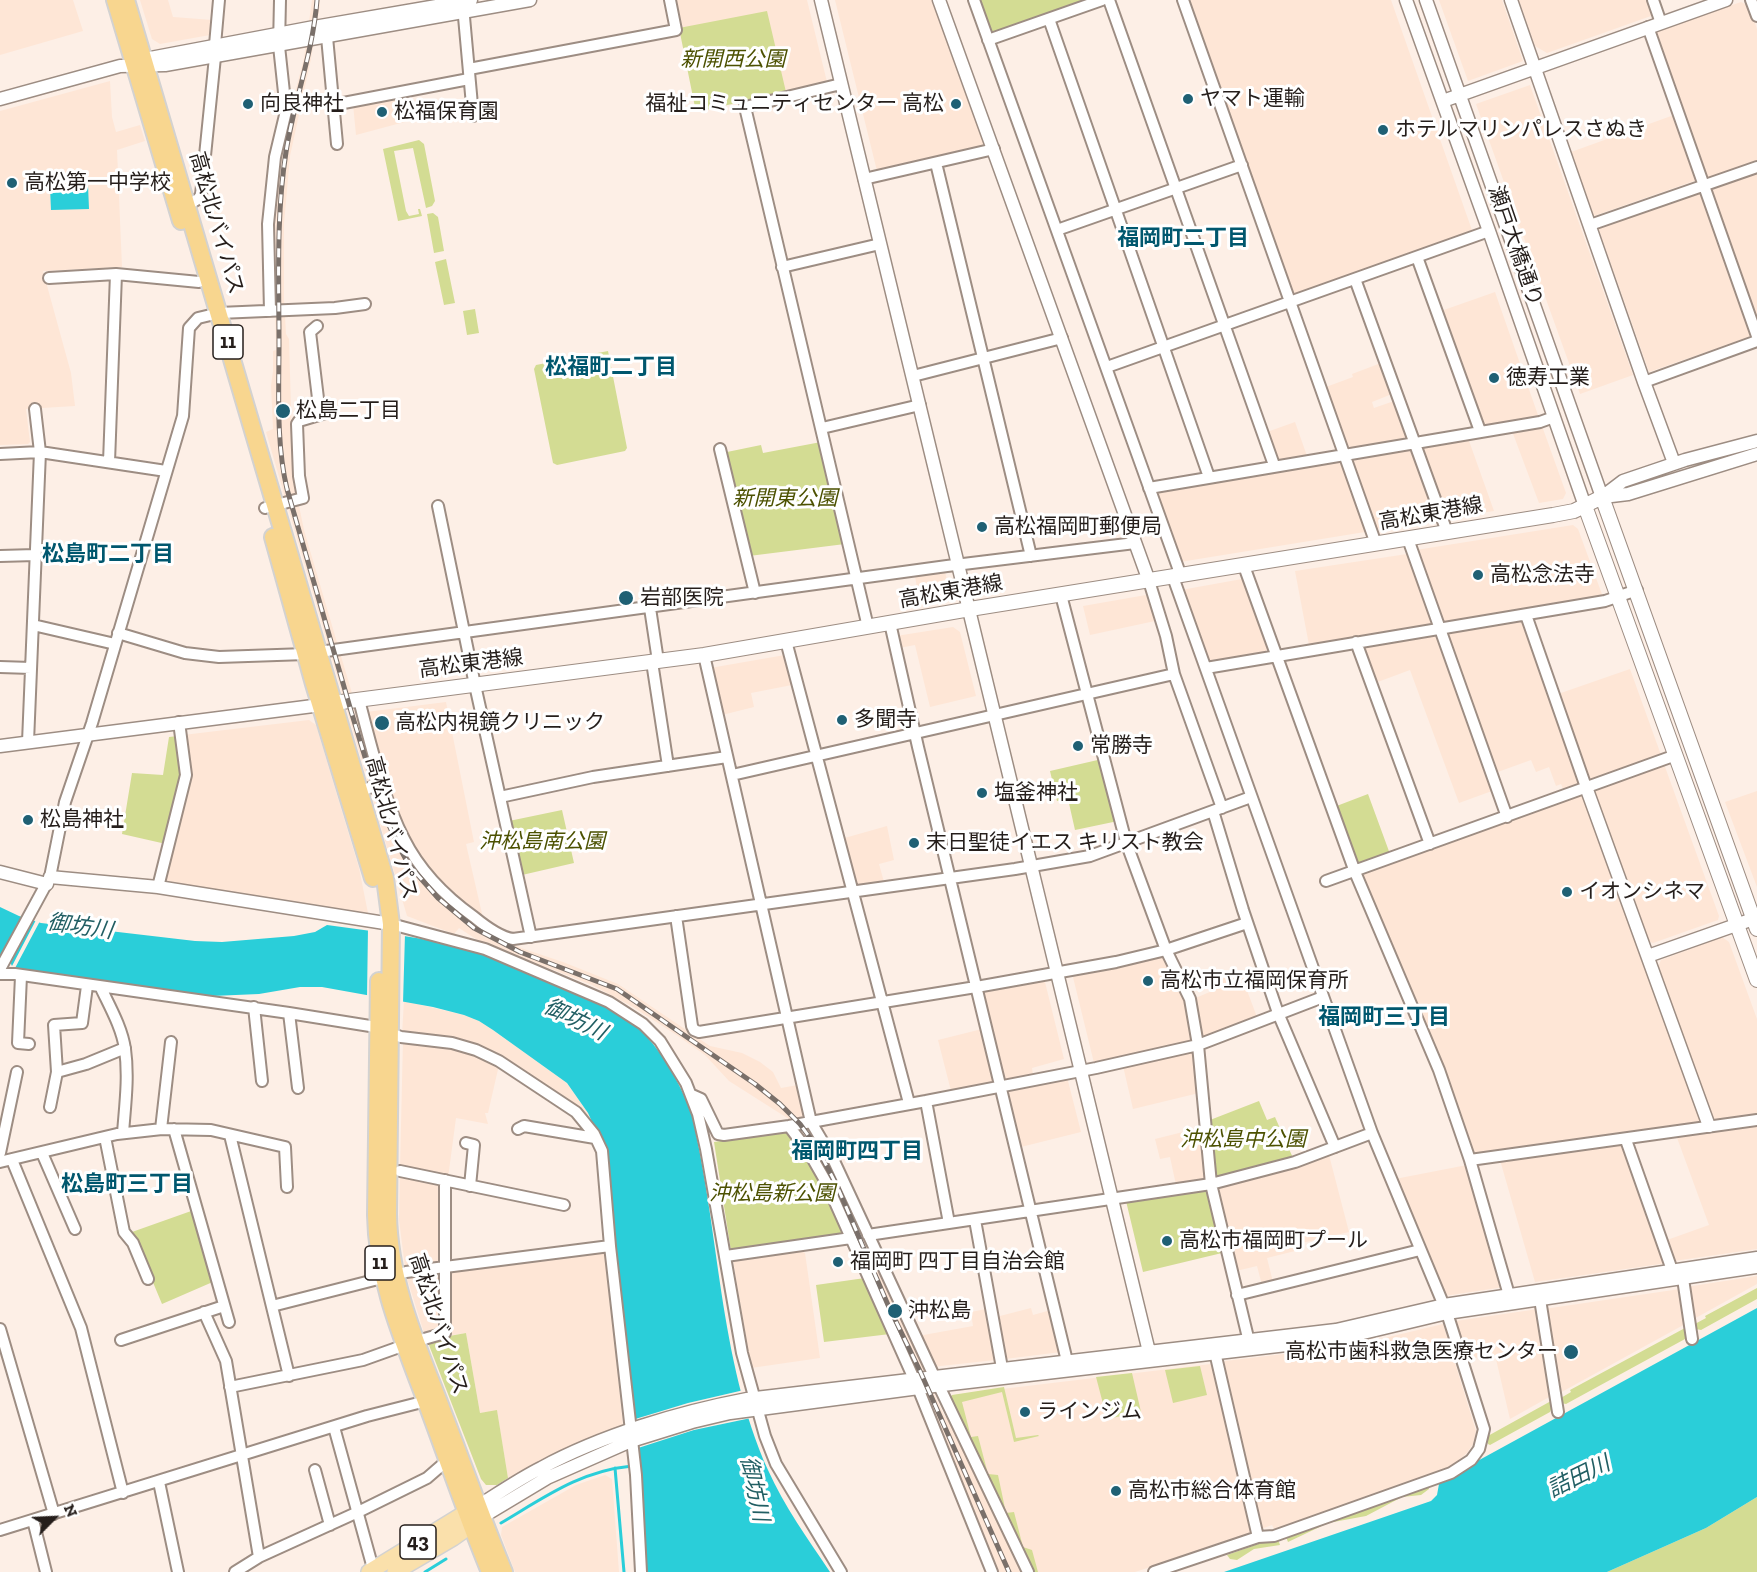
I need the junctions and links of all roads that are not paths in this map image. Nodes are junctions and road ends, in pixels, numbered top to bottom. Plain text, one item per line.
1 (115, 0) edge
2 (126, 0) edge
3 (219, 0) edge
4 (280, 0) edge
5 (530, 0) edge
6 (670, 0) edge
7 (821, 0) edge
8 (939, 0) edge
9 (974, 0) edge
10 (1102, 0) edge
11 (1110, 0) edge
12 (1183, 0) edge
13 (1406, 0) edge
14 (1426, 0) edge
15 (1510, 0) edge
16 (1653, 0) edge
17 (1726, 0) edge
18 (1751, 0) edge
19 (465, 3) edge
20 (1757, 16) edge
21 (1049, 19) junction
22 (1661, 23) junction
23 (1648, 27) junction
24 (327, 38) junction
25 (279, 40) junction
26 (988, 40) junction
27 (215, 51) junction
28 (141, 63) junction
29 (1535, 68) junction
30 (469, 74) junction
31 (841, 84) junction
32 (1459, 96) junction
33 (0, 99) edge
34 (1443, 101) junction
35 (333, 105) junction
36 (473, 116) dead end
37 (337, 144) dead end
38 (994, 149) junction
39 (936, 163) junction
40 (1242, 165) junction
41 (1757, 167) edge
42 (864, 179) junction
43 (1704, 184) junction
44 (1176, 188) junction
45 (188, 205) junction
46 (1115, 210) junction
47 (1590, 225) junction
48 (1057, 230) junction
49 (1489, 231) junction
50 (880, 244) junction
51 (1417, 257) junction
52 (782, 267) junction
53 (116, 274) junction
54 (49, 278) dead end
55 (1356, 279) junction
56 (199, 282) junction
57 (1289, 302) junction
58 (365, 304) dead end
59 (270, 311) junction
60 (214, 314) junction
61 (1225, 325) junction
62 (317, 326) dead end
63 (1757, 336) edge
64 (1062, 338) junction
65 (1757, 341) edge
66 (1163, 347) junction
67 (984, 359) junction
68 (1107, 367) junction
69 (913, 376) junction
70 (1644, 382) junction
71 (920, 405) junction
72 (35, 409) dead end
73 (1554, 417) junction
74 (822, 428) junction
75 (1480, 431) junction
76 (1757, 441) edge
77 (1414, 443) junction
78 (720, 449) dead end
79 (40, 452) junction
80 (0, 454) edge
81 (1344, 454) junction
82 (1757, 454) edge
83 (109, 462) junction
84 (1674, 463) junction
85 (1274, 465) junction
86 (166, 471) junction
87 (1209, 477) junction
88 (1149, 488) junction
89 (1602, 497) junction
90 (438, 506) dead end
91 (1585, 506) junction
92 (270, 507) junction
93 (1448, 532) junction
94 (1408, 539) junction
95 (1136, 543) junction
96 (1376, 544) junction
97 (35, 555) junction
98 (0, 556) edge
99 (1031, 556) junction
100 (958, 565) junction
101 (1244, 566) junction
102 (1177, 577) junction
103 (857, 579) junction
104 (1149, 581) junction
105 (1637, 590) junction
106 (755, 593) junction
107 (1061, 595) junction
108 (1620, 597) junction
109 (650, 608) junction
110 (970, 609) junction
111 (1526, 615) junction
112 (890, 623) junction
113 (33, 625) junction
114 (868, 627) junction
115 (1439, 629) junction
116 (464, 633) junction
117 (116, 638) junction
118 (786, 641) junction
119 (1356, 642) junction
120 (312, 653) junction
121 (704, 655) junction
122 (1275, 656) junction
123 (655, 662) junction
124 (0, 667) edge
125 (31, 668) junction
126 (1206, 668) junction
127 (1174, 674) junction
128 (475, 685) junction
129 (1086, 694) junction
130 (359, 700) junction
131 (327, 704) junction
132 (994, 715) junction
133 (179, 722) junction
134 (915, 733) junction
135 (89, 734) junction
136 (28, 742) junction
137 (0, 746) edge
138 (1676, 755) junction
139 (815, 756) junction
140 (727, 757) junction
141 (668, 766) junction
142 (732, 775) junction
143 (383, 783) junction
144 (1587, 787) junction
145 (354, 793) junction
146 (500, 797) junction
147 (1251, 797) junction
148 (1217, 809) junction
149 (1507, 817) junction
150 (1126, 842) junction
151 (1430, 844) junction
152 (1031, 866) junction
153 (0, 872) edge
154 (1355, 872) junction
155 (950, 877) junction
156 (48, 881) junction
157 (1326, 881) dead end
158 (158, 887) junction
159 (852, 892) junction
160 (761, 904) junction
161 (676, 916) junction
162 (1247, 923) junction
163 (1737, 924) junction
164 (1755, 924) edge
165 (386, 927) junction
166 (531, 937) junction
167 (1166, 950) junction
168 (1648, 956) junction
169 (1, 970) edge
170 (1058, 973) junction
171 (21, 976) junction
172 (1757, 980) edge
173 (87, 986) junction
174 (976, 987) junction
175 (101, 988) junction
176 (1323, 997) junction
177 (882, 1003) junction
178 (254, 1007) junction
179 (289, 1013) junction
180 (1278, 1013) junction
181 (787, 1018) junction
182 (385, 1031) junction
183 (171, 1042) dead end
184 (29, 1044) dead end
185 (1198, 1045) junction
186 (125, 1048) junction
187 (1081, 1071) junction
188 (17, 1072) dead end
189 (57, 1072) junction
190 (262, 1081) dead end
191 (1000, 1086) junction
192 (298, 1088) dead end
193 (692, 1095) junction
194 (926, 1101) junction
195 (909, 1103) junction
196 (50, 1107) dead end
197 (1757, 1120) edge
198 (811, 1122) junction
199 (789, 1126) junction
200 (1709, 1126) junction
201 (161, 1129) junction
202 (174, 1129) junction
203 (518, 1129) dead end
204 (123, 1133) junction
205 (1372, 1133) junction
206 (230, 1135) junction
207 (105, 1137) junction
208 (596, 1138) junction
209 (1626, 1140) junction
210 (466, 1143) dead end
211 (1335, 1148) junction
212 (0, 1153) edge
213 (42, 1153) junction
214 (12, 1160) junction
215 (1470, 1160) junction
216 (0, 1161) edge
217 (400, 1171) dead end
218 (445, 1180) junction
219 (1211, 1184) junction
220 (470, 1186) junction
221 (287, 1187) dead end
222 (1112, 1199) junction
223 (564, 1204) dead end
224 (1031, 1211) junction
225 (975, 1220) junction
226 (949, 1223) junction
227 (75, 1229) dead end
228 (868, 1235) junction
229 (851, 1238) junction
230 (610, 1246) junction
231 (1420, 1250) junction
232 (726, 1256) junction
233 (1757, 1258) edge
234 (443, 1267) junction
235 (1757, 1267) edge
236 (1679, 1272) junction
237 (388, 1276) junction
238 (148, 1279) dead end
239 (1237, 1295) junction
240 (1509, 1295) junction
241 (1539, 1295) junction
242 (224, 1306) junction
243 (272, 1306) junction
244 (1445, 1309) junction
245 (204, 1312) junction
246 (229, 1322) dead end
247 (0, 1329) edge
248 (1692, 1339) dead end
249 (121, 1340) dead end
250 (411, 1343) junction
251 (1249, 1345) junction
252 (1215, 1349) junction
253 (1150, 1356) junction
254 (1067, 1361) junction
255 (1002, 1368) junction
256 (289, 1376) junction
257 (936, 1381) junction
258 (916, 1383) junction
259 (230, 1387) junction
260 (432, 1400) junction
261 (752, 1404) junction
262 (1558, 1412) dead end
263 (334, 1427) junction
264 (632, 1435) junction
265 (241, 1456) junction
266 (448, 1463) junction
267 (319, 1475) dead end
268 (159, 1482) junction
269 (123, 1492) junction
270 (358, 1512) junction
271 (54, 1514) junction
272 (475, 1515) junction
273 (33, 1520) junction
274 (330, 1525) junction
275 (0, 1530) edge
276 (1258, 1537) junction
277 (259, 1557) junction
278 (372, 1571) edge
279 (46, 1572) edge
280 (178, 1572) edge
281 (235, 1572) edge
282 (395, 1572) edge
283 (490, 1572) edge
284 (504, 1572) edge
285 (641, 1572) edge
286 (841, 1572) edge
287 (992, 1572) edge
288 (1028, 1572) edge
289 (1154, 1572) edge

1 - 28 highway, 高松北バイパス / 11
2 - 28 highway, 高松北バイパス / 11
3 - 27 street
4 - 25 street
5 - 19 street
6 - 30 street
7 - 31 street
8 - 38 street
9 - 26 street
10 - 21 street
11 - 44 street
12 - 40 street
13 - 34 street, 瀬戸大橋通り
14 - 32 street, 瀬戸大橋通り
15 - 29 street
16 - 22 street
17 - 22 street
18 - 20 street
19 - 24 street
19 - 25 street
19 - 30 street
21 - 26 street
21 - 46 street
22 - 23 street
23 - 29 street
23 - 43 street
24 - 25 street
24 - 35 street
25 - 27 street
25 - 59 street
26 - 48 street
27 - 28 street
27 - 45 street
28 - 33 street
28 - 45 highway, 高松北バイパス / 11
28 - 56 highway, 高松北バイパス / 11
29 - 32 street
29 - 47 street
30 - 35 street
30 - 36 street
31 - 42 street
31 - 52 street
32 - 34 street
32 - 89 street, 瀬戸大橋通り
34 - 49 street, 瀬戸大橋通り
35 - 37 street
38 - 39 street
38 - 64 street
39 - 42 street
39 - 67 street
40 - 44 street
40 - 57 street
41 - 43 street
42 - 50 street
43 - 47 street
43 - 63 street
44 - 46 street
44 - 61 street
45 - 60 highway, 高松北バイパス / 11
46 - 48 street
46 - 66 street
47 - 70 street
48 - 68 street
49 - 51 street
49 - 73 street, 瀬戸大橋通り
50 - 52 street
50 - 69 street
51 - 55 street
51 - 75 street
52 - 74 street
53 - 54 street
53 - 56 street
53 - 83 street
55 - 57 street
55 - 77 street
56 - 60 highway, 高松北バイパス / 11
57 - 61 street
57 - 81 street
58 - 59 street
59 - 60 street
60 - 86 street
60 - 92 highway, 高松北バイパス / 11
61 - 66 street
61 - 85 street
62 - 92 street
64 - 67 street
64 - 95 street
65 - 70 street
66 - 68 street
66 - 87 street
67 - 69 street
67 - 99 street
68 - 88 street
69 - 71 street
70 - 84 street
71 - 74 street
71 - 100 street
72 - 79 street
73 - 75 street
73 - 91 street, 瀬戸大橋通り
74 - 103 street
75 - 77 street
76 - 84 street
77 - 81 street
77 - 93 street
78 - 106 street
79 - 80 street
79 - 83 street
79 - 97 street
81 - 85 street
81 - 96 street
82 - 89 street
83 - 86 street
84 - 89 street
85 - 87 street
86 - 117 street
87 - 88 street
88 - 102 street
89 - 91 main road, 高松東港線
89 - 105 main road
90 - 116 street
91 - 93 main road, 高松東港線
91 - 108 main road
92 - 120 highway, 高松北バイパス / 11
93 - 94 main road, 高松東港線
94 - 96 main road, 高松東港線
94 - 115 street
95 - 99 street
95 - 104 street
96 - 101 main road, 高松東港線
97 - 98 street
97 - 113 street
99 - 100 street
100 - 103 street
100 - 110 street
101 - 102 main road, 高松東港線
101 - 122 street
102 - 104 main road, 高松東港線
102 - 126 street
103 - 106 street
103 - 114 street
104 - 107 main road, 高松東港線
104 - 127 street
105 - 108 street
105 - 164 main road
106 - 109 street
107 - 110 main road, 高松東港線
107 - 129 street
108 - 111 street
108 - 138 main road
109 - 116 street
109 - 123 street
110 - 112 main road, 高松東港線
110 - 132 street
111 - 115 street
111 - 144 street
112 - 114 main road, 高松東港線
112 - 134 street
113 - 117 street
113 - 125 street
114 - 118 main road, 高松東港線
115 - 119 street
115 - 149 street
116 - 120 street
116 - 128 street
117 - 120 street
117 - 135 street
118 - 121 main road, 高松東港線
118 - 139 street
119 - 122 street
119 - 151 street
120 - 131 highway, 高松北バイパス / 11
121 - 123 main road, 高松東港線
121 - 140 street
122 - 126 street
122 - 154 street
123 - 128 main road, 高松東港線
123 - 141 street
124 - 125 street
125 - 136 street
126 - 147 street
127 - 129 street
127 - 148 street
128 - 130 main road, 高松東港線
128 - 146 street
129 - 132 street
129 - 150 street
130 - 131 main road, 高松東港線
130 - 143 street
131 - 133 street
131 - 145 highway, 高松北バイパス / 11
132 - 134 street
132 - 152 street
133 - 135 street
133 - 158 street
134 - 139 street
134 - 155 street
135 - 136 street
135 - 156 street
136 - 137 street
138 - 144 street
138 - 163 main road
139 - 142 street
139 - 159 street
140 - 141 street
140 - 142 street
141 - 146 street
142 - 160 street
143 - 145 street
143 - 166 street
144 - 149 street
144 - 168 street
145 - 165 highway, 高松北バイパス / 11
146 - 166 street
147 - 148 street
147 - 176 street
148 - 150 street
148 - 162 street
149 - 151 street
150 - 152 street
150 - 167 street
151 - 154 street
152 - 155 street
152 - 170 street
153 - 156 street
154 - 157 street
154 - 215 street
155 - 159 street
155 - 174 street
156 - 158 street
156 - 169 street
158 - 165 street
159 - 160 street
159 - 177 street
160 - 161 street
160 - 181 street
161 - 166 street
161 - 181 street
162 - 167 street
162 - 180 street
163 - 164 street
163 - 168 street
163 - 172 main road
165 - 182 highway, 高松北バイパス / 11
165 - 193 street
167 - 170 street
167 - 185 street
168 - 200 street
169 - 171 street
170 - 174 street
170 - 187 street
171 - 173 street
171 - 184 street
173 - 175 street
173 - 189 street
174 - 177 street
174 - 191 street
175 - 178 street
175 - 186 street
176 - 180 street
176 - 205 street
177 - 181 street
177 - 195 street
178 - 179 street
178 - 190 street
179 - 182 street
179 - 192 street
180 - 185 street
180 - 211 street
181 - 198 street
182 - 208 street
182 - 237 highway, 高松北バイパス / 11
183 - 201 street
185 - 187 street
185 - 219 street
186 - 189 street
186 - 204 street
187 - 191 street
187 - 222 street
188 - 212 street
189 - 196 street
191 - 194 street
191 - 224 street
193 - 199 street
193 - 232 street
194 - 195 street
194 - 226 street
195 - 198 street
197 - 200 street
198 - 199 street
198 - 228 street
199 - 229 street
200 - 209 street
201 - 202 street
201 - 204 street
202 - 206 street
202 - 242 street
203 - 208 street
204 - 207 street
205 - 211 street
205 - 231 street
206 - 221 street
206 - 243 street
207 - 213 street
207 - 238 street
208 - 230 street
209 - 215 street
209 - 236 street
210 - 220 street
211 - 219 street
213 - 214 street
213 - 227 street
214 - 216 street
214 - 269 street
215 - 240 street
217 - 218 street
218 - 220 street
218 - 234 street
219 - 222 street
219 - 239 street
220 - 223 street
222 - 224 street
222 - 253 street
224 - 225 street
224 - 254 street
225 - 226 street
225 - 255 street
226 - 228 street
228 - 257 street
229 - 232 street
229 - 258 street
230 - 234 street
230 - 264 street
231 - 239 street
231 - 244 street
232 - 261 street
233 - 236 street
234 - 237 street
234 - 250 street
235 - 236 street
236 - 241 street
236 - 248 street
237 - 243 street
237 - 250 highway, 高松北バイパス / 11
239 - 251 street
240 - 241 street
240 - 244 street
241 - 244 street
241 - 262 street
242 - 245 street
242 - 246 street
243 - 256 street
244 - 251 street
244 - 276 street
245 - 249 street
245 - 259 street
247 - 271 street
250 - 256 street
250 - 260 highway, 高松北バイパス / 11
251 - 252 street
252 - 253 street
252 - 276 street
253 - 254 street
253 - 257 street
254 - 255 street
255 - 257 street
256 - 259 street
257 - 258 street
257 - 288 street
258 - 261 street
258 - 287 street
259 - 265 street
260 - 263 street
260 - 266 highway, 高松北バイパス / 11
260 - 272 highway, 高松北バイパス / 11
261 - 264 street
261 - 286 street
263 - 265 street
263 - 270 street
264 - 272 street
264 - 285 street
265 - 268 street
265 - 277 street
266 - 270 street
266 - 272 highway, 高松北バイパス / 11
267 - 274 street
268 - 269 street
268 - 280 street
269 - 271 street
270 - 274 street
270 - 278 street
271 - 273 street
272 - 278 main road, 43
272 - 282 main road, 43
272 - 283 highway, 高松北バイパス / 11
272 - 284 highway, 高松北バイパス / 11
273 - 275 street
273 - 279 street
274 - 277 street
276 - 289 street
277 - 281 street

